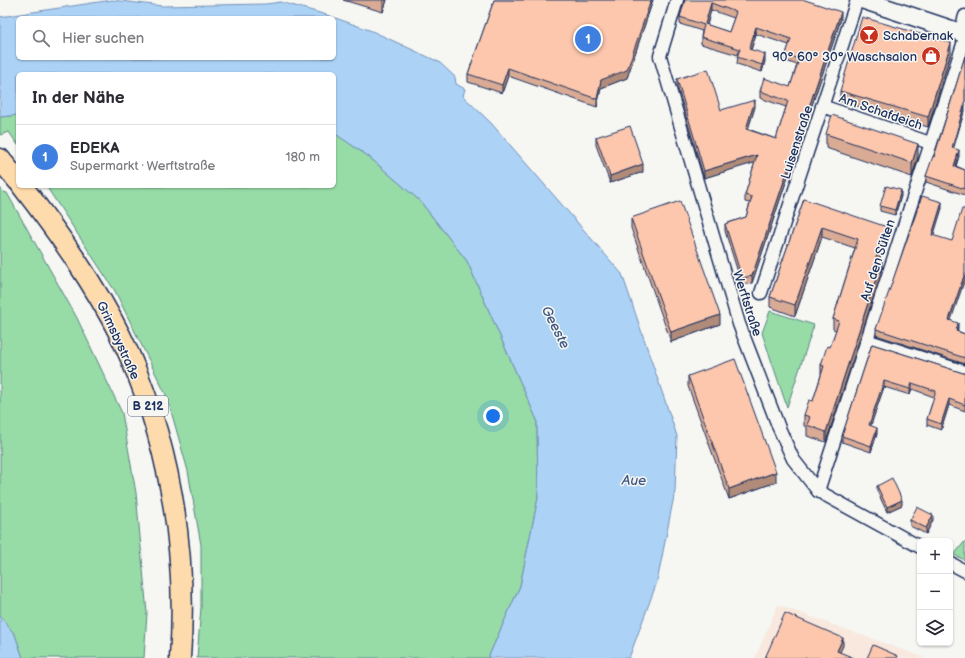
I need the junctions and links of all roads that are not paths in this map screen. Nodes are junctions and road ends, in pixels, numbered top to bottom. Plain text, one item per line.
1 (677, 0) edge
2 (857, 0) edge
3 (863, 0) edge
4 (888, 4) edge
5 (964, 30) edge
6 (822, 106) junction
7 (930, 143) junction
8 (0, 159) edge
9 (16, 179) edge
10 (24, 188) edge
11 (762, 292) dead end
12 (866, 340) junction
13 (965, 372) edge
14 (818, 491) junction
15 (917, 545) edge
16 (953, 565) edge
17 (965, 571) edge
18 (180, 658) edge

1 - 14 street, Werftstraße
2 - 6 street, Luisenstraße
3 - 4 main road
4 - 5 main road
5 - 7 street, Auf den Sülten
6 - 7 street, Am Schafdeich
6 - 11 street, Luisenstraße
7 - 12 street, Auf den Sülten
8 - 9 highway
10 - 18 highway, Grimsbystraße / B 212
12 - 13 street
12 - 14 street, Auf den Sülten
14 - 15 street, Werftstraße
16 - 17 street

